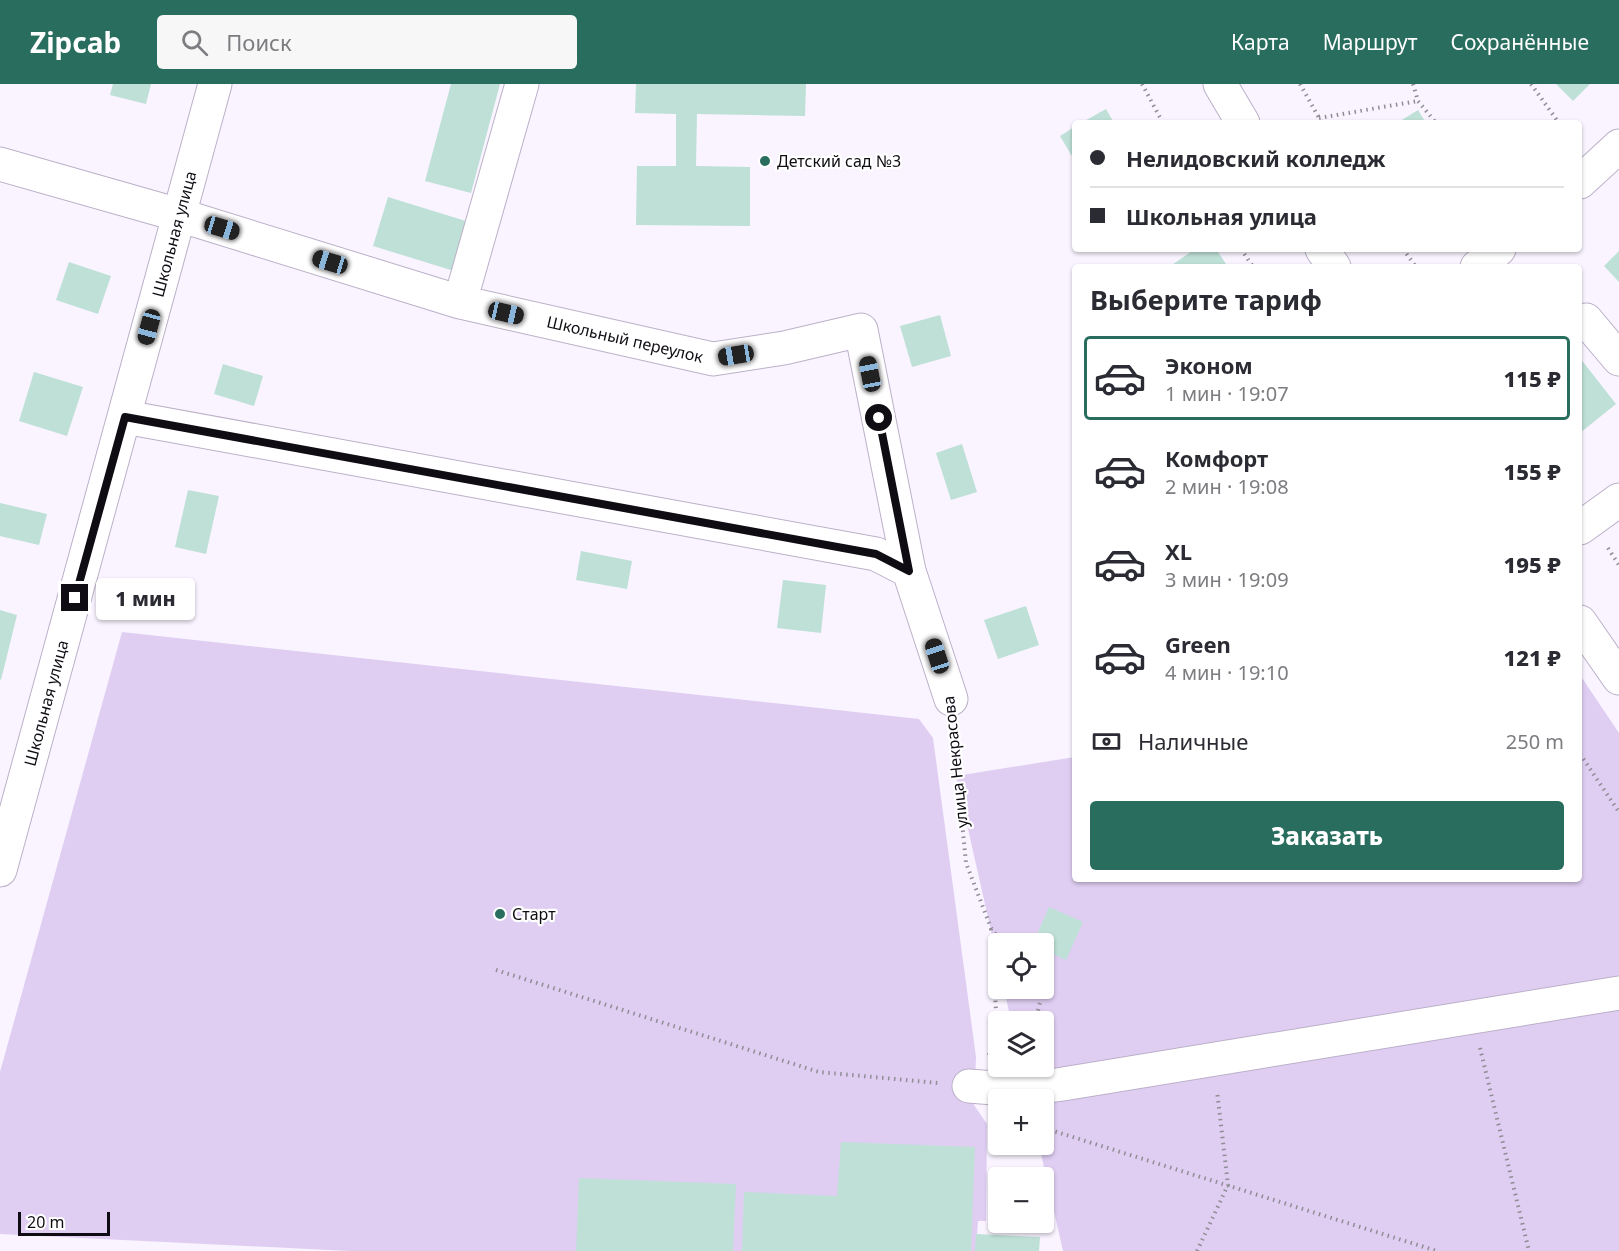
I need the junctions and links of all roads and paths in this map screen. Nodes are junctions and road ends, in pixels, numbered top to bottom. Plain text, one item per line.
1 (215, 84) edge
2 (522, 84) edge
3 (1142, 84) edge
4 (1220, 84) edge
5 (1300, 84) edge
6 (1413, 84) edge
7 (1531, 84) edge
8 (1418, 101) junction
9 (1319, 118) joint
10 (1161, 120) edge
11 (1241, 120) edge
12 (1434, 120) edge
13 (1557, 120) edge
14 (1619, 146) edge
15 (0, 164) edge
16 (1582, 180) edge
17 (179, 215) junction
18 (1495, 252) edge
19 (1481, 264) edge
20 (460, 303) junction
21 (1586, 320) dead end
22 (861, 330) joint
23 (1616, 349) edge
24 (125, 417) junction
25 (1619, 500) edge
26 (1582, 527) edge
27 (909, 571) junction
28 (1582, 625) edge
29 (1619, 678) edge
30 (951, 699) joint
31 (1582, 757) edge
32 (1619, 812) edge
33 (0, 870) edge
34 (991, 928) junction
35 (995, 933) edge
36 (496, 970) dead end
37 (1619, 993) edge
38 (1472, 1017) junction
39 (1214, 1058) junction
40 (975, 1086) junction
41 (1054, 1131) edge
42 (1228, 1185) junction
43 (1197, 1251) edge
44 (1437, 1251) edge
45 (1529, 1251) edge

1 - 17 street, Школьная улица
2 - 20 street
3 - 10 path
4 - 11 street
5 - 9 path
6 - 8 path
7 - 13 path
8 - 9 path
8 - 12 path
14 - 16 street
15 - 17 street, Школьный переулок
17 - 20 street, Школьный переулок
17 - 24 street, Школьная улица
18 - 19 street
20 - 22 street, Школьный переулок
21 - 23 street
22 - 27 street, улица Некрасова
24 - 27 street
24 - 33 street, Школьная улица
25 - 26 street
27 - 30 street, улица Некрасова
28 - 29 street
30 - 34 path, улица Некрасова
31 - 32 path
34 - 35 path, улица Некрасова
34 - 40 path
36 - 40 path
37 - 38 street
38 - 39 street
38 - 45 path
39 - 40 street
39 - 42 path
41 - 42 path
42 - 43 path
42 - 44 path

